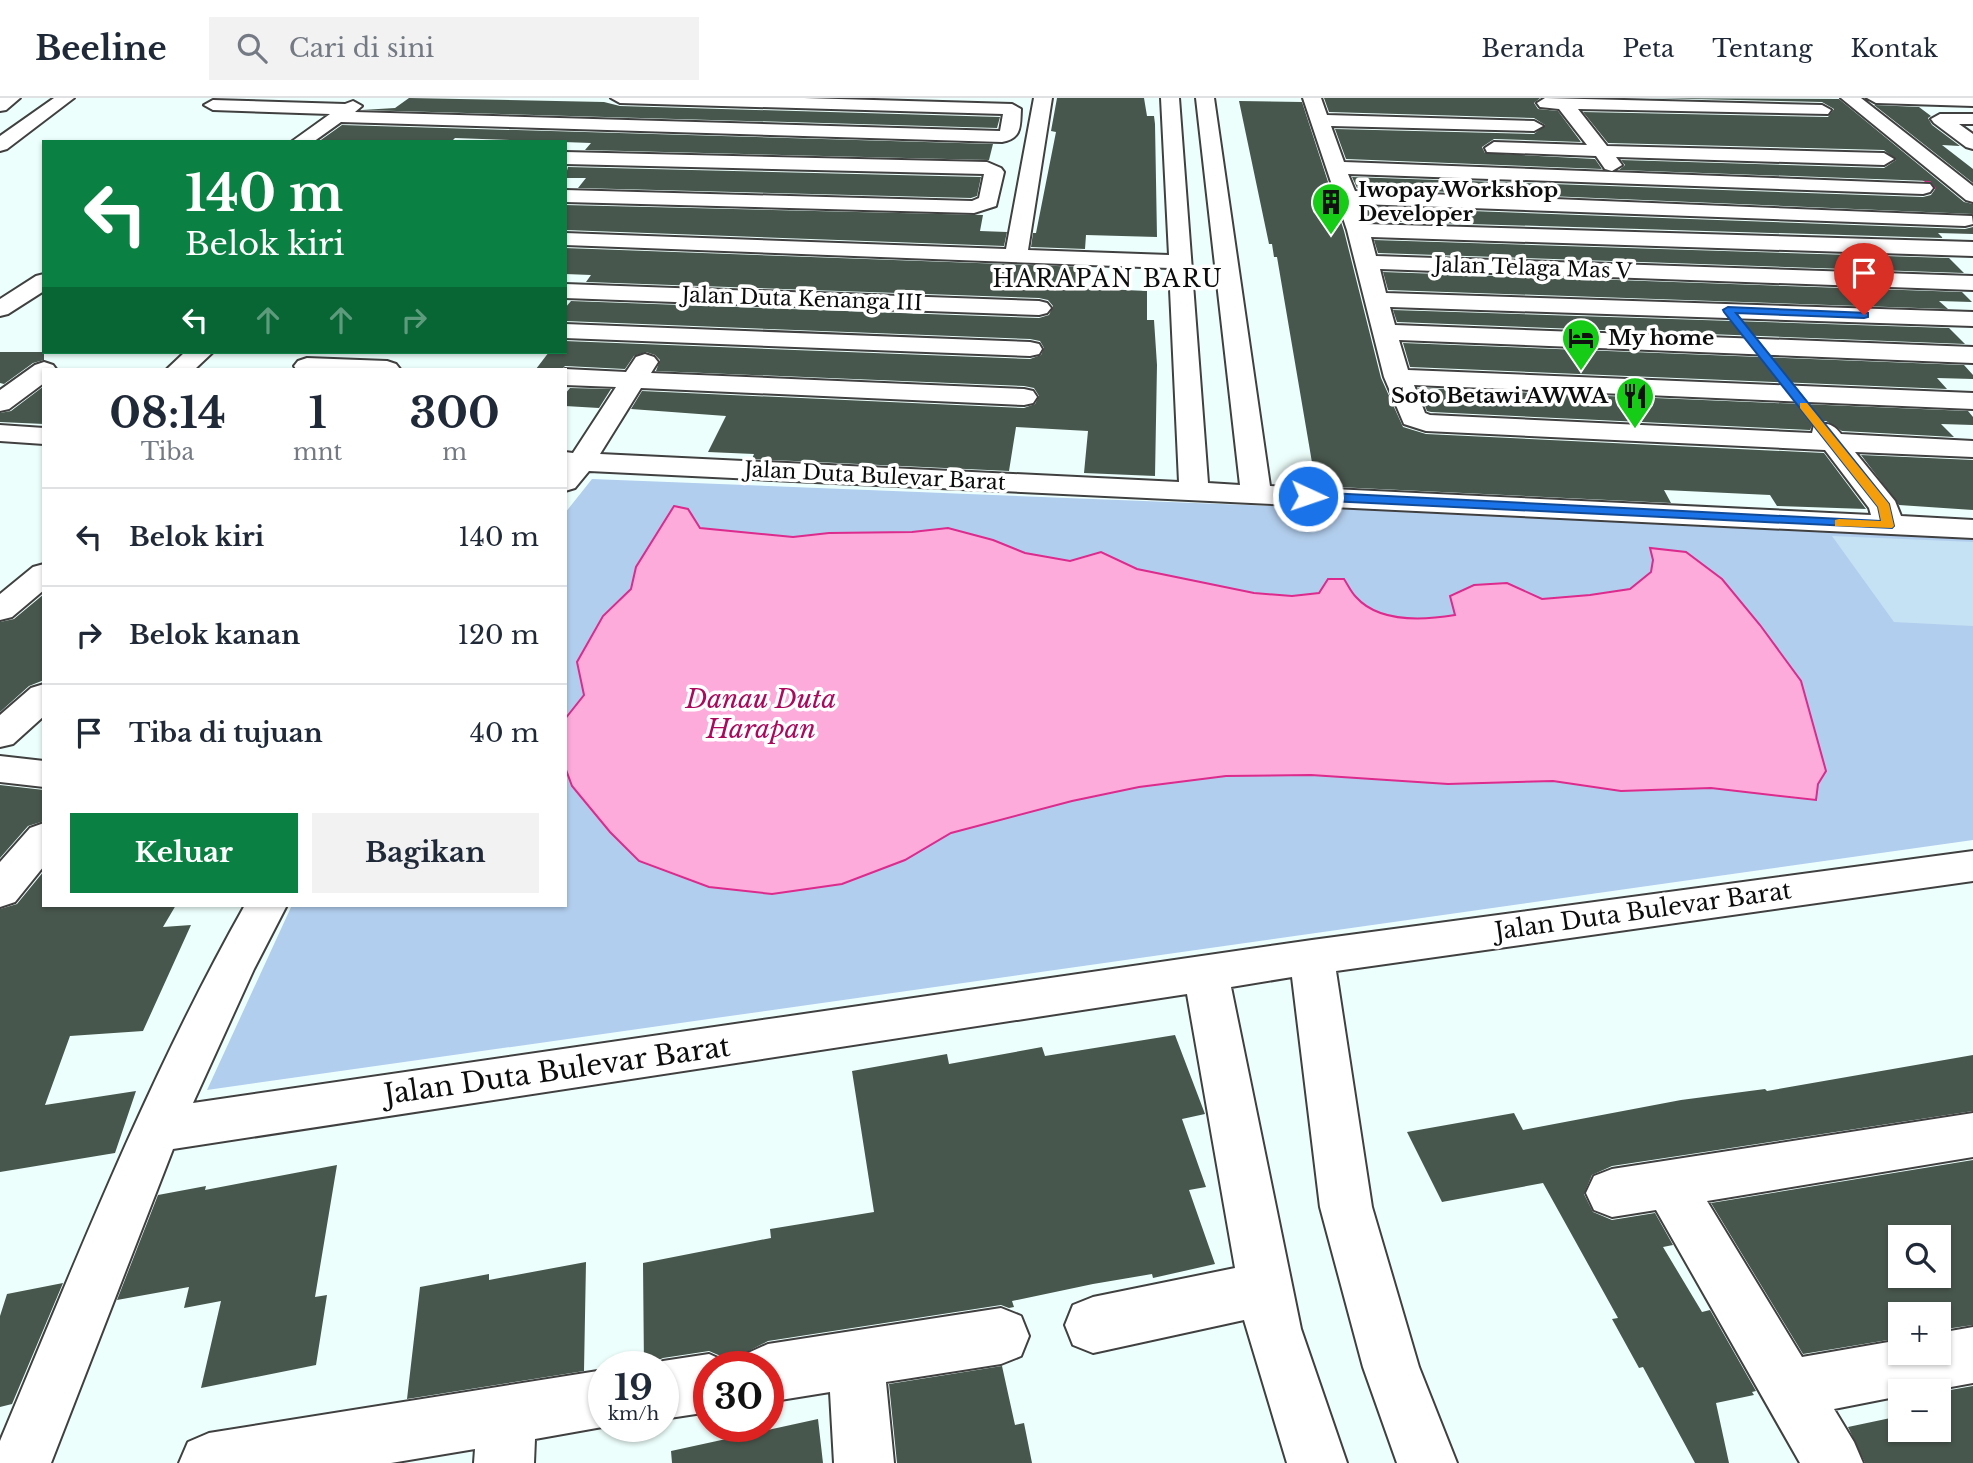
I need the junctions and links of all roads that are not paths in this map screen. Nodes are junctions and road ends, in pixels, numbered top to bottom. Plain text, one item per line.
1 (11, 98) edge
2 (65, 98) edge
3 (363, 98) edge
4 (620, 98) edge
5 (1043, 98) edge
6 (1170, 98) edge
7 (1205, 98) edge
8 (1806, 98) edge
9 (1850, 98) edge
10 (1876, 98) edge
11 (705, 100) edge
12 (1973, 101) edge
13 (1522, 102) dead end
14 (1564, 103) junction
15 (213, 105) dead end
16 (0, 106) edge
17 (343, 113) junction
18 (1973, 119) edge
19 (1319, 120) edge
20 (1582, 127) junction
21 (1609, 127) dead end
22 (682, 128) junction
23 (303, 140) edge
24 (1863, 142) dead end
25 (1971, 142) edge
26 (1354, 144) dead end
27 (0, 145) edge
28 (1478, 148) dead end
29 (1913, 149) junction
30 (1602, 152) junction
31 (567, 158) edge
32 (1884, 159) junction
33 (657, 161) junction
34 (1336, 168) junction
35 (1624, 180) junction
36 (1923, 188) junction
37 (567, 196) edge
38 (1973, 196) edge
39 (1346, 197) junction
40 (626, 198) junction
41 (1647, 209) junction
42 (1969, 223) edge
43 (1358, 230) junction
44 (567, 239) edge
45 (589, 240) junction
46 (1674, 241) junction
47 (1973, 249) edge
48 (1016, 256) junction
49 (1180, 262) junction
50 (1365, 262) junction
51 (1700, 275) junction
52 (42, 282) edge
53 (1973, 283) edge
54 (567, 290) edge
55 (699, 295) junction
56 (1376, 300) junction
57 (0, 309) edge
58 (1728, 310) junction
59 (1973, 319) edge
60 (567, 331) edge
61 (1386, 332) junction
62 (674, 335) junction
63 (1757, 346) junction
64 (1030, 349) junction
65 (198, 354) edge
66 (1973, 355) edge
67 (311, 362) edge
68 (181, 368) edge
69 (376, 368) edge
70 (42, 371) edge
71 (567, 377) edge
72 (1397, 377) junction
73 (646, 381) junction
74 (1794, 394) junction
75 (1973, 401) edge
76 (0, 403) edge
77 (0, 433) edge
78 (42, 436) edge
79 (1834, 443) junction
80 (1973, 449) edge
81 (580, 467) edge
82 (1194, 491) junction
83 (1256, 494) junction
84 (1888, 526) junction
85 (1973, 529) edge
86 (42, 576) edge
87 (0, 610) edge
88 (42, 698) edge
89 (2, 731) edge
90 (42, 735) edge
91 (0, 769) edge
92 (42, 774) edge
93 (42, 840) edge
94 (1973, 866) edge
95 (0, 891) edge
96 (265, 907) edge
97 (1312, 957) junction
98 (1206, 974) junction
99 (156, 1129) junction
100 (1973, 1135) edge
101 (1668, 1183) junction
102 (1612, 1193) dead end
103 (1265, 1289) junction
104 (1093, 1325) dead end
105 (1001, 1336) dead end
106 (1973, 1355) edge
107 (856, 1359) junction
108 (784, 1370) edge
109 (1789, 1388) junction
110 (588, 1406) edge
111 (506, 1439) edge
112 (21, 1463) edge
113 (209, 1463) edge
114 (864, 1463) edge
115 (1317, 1463) edge
116 (1427, 1463) edge
117 (1833, 1463) edge

1 - 16 street
2 - 27 street
3 - 17 street
4 - 11 street
5 - 48 street
6 - 49 street
7 - 83 street
8 - 14 street
9 - 29 street
10 - 12 street
11 - 22 street
11 - 22 street
13 - 14 street
14 - 20 street
15 - 17 street
17 - 22 street
17 - 23 street
18 - 25 street
19 - 20 street
19 - 26 street
19 - 34 street
20 - 21 street
20 - 30 street
22 - 33 street
24 - 32 street
25 - 29 street
28 - 30 street
29 - 38 street
30 - 32 street
30 - 35 street
31 - 33 street
32 - 36 street
33 - 40 street
33 - 40 street
34 - 35 street
34 - 39 street
35 - 36 street
35 - 41 street
36 - 42 street
37 - 40 street
39 - 41 street
39 - 43 street
40 - 45 street
41 - 42 street
41 - 46 street
43 - 46 street
43 - 50 street
44 - 45 street
45 - 48 street
46 - 47 street
46 - 51 street
48 - 49 street
49 - 82 street
50 - 51 street, Jalan Telaga Mas V
50 - 56 street
51 - 53 street, Jalan Telaga Mas V
51 - 58 street
52 - 57 street
54 - 55 street, Jalan Duta Kenanga III
55 - 62 street
55 - 64 street, Jalan Duta Kenanga III
56 - 58 street
56 - 61 street
58 - 59 street
58 - 63 street
60 - 62 street
61 - 63 street
61 - 72 street
62 - 64 street
62 - 73 street
63 - 66 street
63 - 74 street
64 - 73 street
65 - 68 street
67 - 69 street
70 - 76 street
71 - 73 street
72 - 74 street
72 - 79 street
73 - 81 street
74 - 75 street
74 - 79 street
77 - 78 street
79 - 80 street
79 - 84 street
81 - 82 street, Jalan Duta Bulevar Barat
82 - 83 street, Jalan Duta Bulevar Barat
83 - 84 street, Jalan Duta Bulevar Barat
84 - 85 street, Jalan Duta Bulevar Barat
86 - 87 street
88 - 89 street
89 - 90 street
91 - 92 street
93 - 95 street
94 - 97 street, Jalan Duta Bulevar Barat
96 - 99 street
97 - 98 street, Jalan Duta Bulevar Barat
97 - 116 street
98 - 99 street, Jalan Duta Bulevar Barat
98 - 103 street
99 - 112 street
100 - 101 street
101 - 102 street
101 - 109 street
103 - 104 street
103 - 115 street
105 - 107 street
106 - 109 street
107 - 108 street
107 - 114 street
109 - 117 street
110 - 111 street
111 - 113 street

